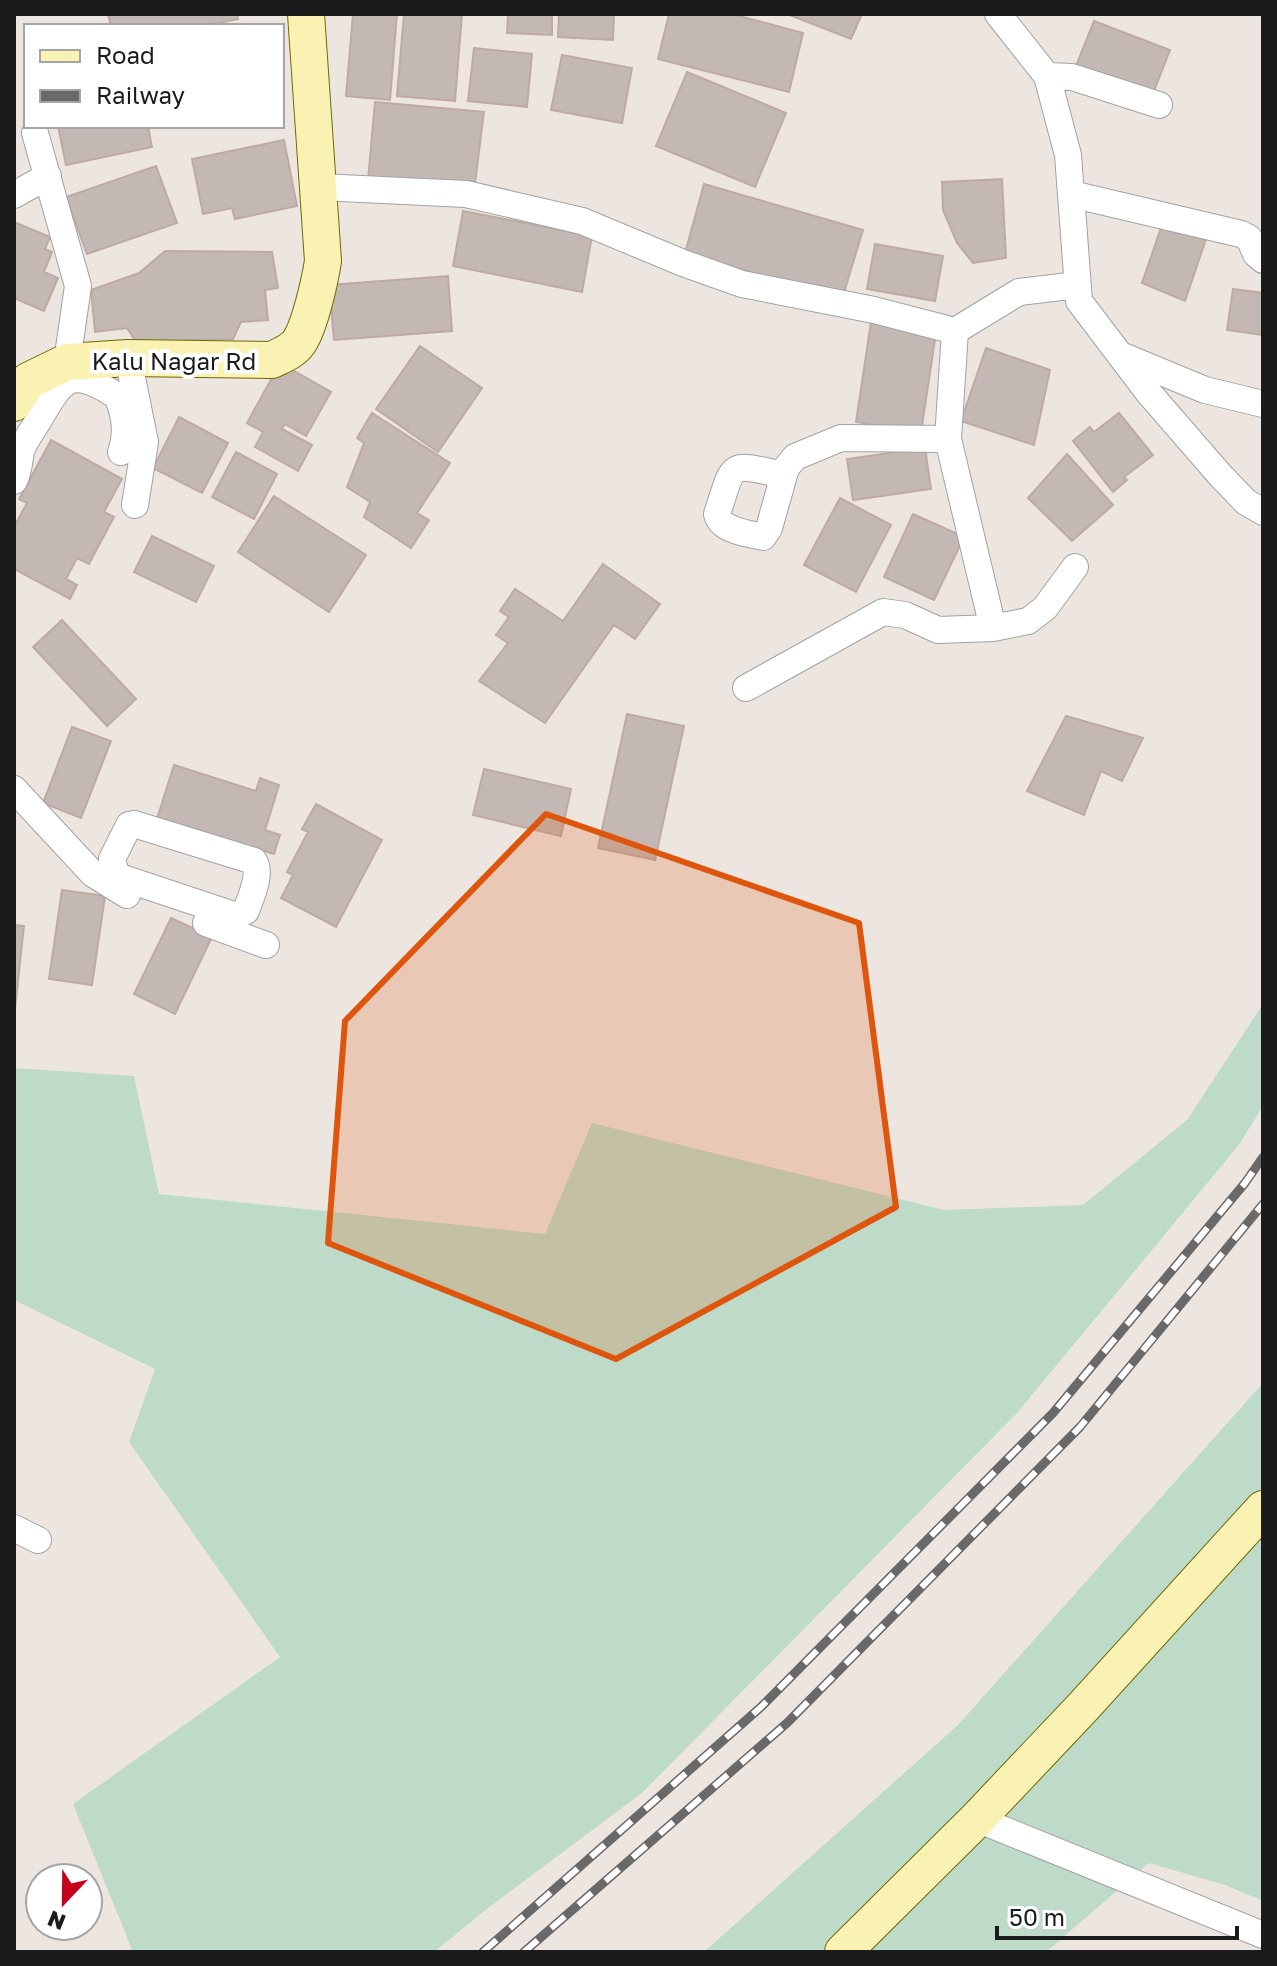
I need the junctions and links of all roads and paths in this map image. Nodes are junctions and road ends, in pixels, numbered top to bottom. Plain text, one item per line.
1 (306, 14) edge
2 (998, 14) edge
3 (1047, 76) junction
4 (1159, 105) dead end
5 (35, 133) dead end
6 (48, 176) junction
7 (320, 187) junction
8 (1071, 194) junction
9 (14, 195) edge
10 (1263, 260) edge
11 (1078, 285) junction
12 (955, 331) junction
13 (1120, 355) junction
14 (128, 358) junction
15 (67, 362) junction
16 (14, 403) edge
17 (1263, 404) edge
18 (948, 439) junction
19 (121, 452) dead end
20 (20, 469) edge
21 (784, 475) dead end
22 (135, 505) dead end
23 (1263, 512) edge
24 (1075, 567) dead end
25 (993, 628) junction
26 (746, 688) dead end
27 (14, 789) edge
28 (227, 922) junction
29 (266, 945) dead end
30 (1263, 1509) edge
31 (14, 1528) edge
32 (38, 1540) dead end
33 (977, 1819) junction
34 (1263, 1935) edge
35 (843, 1952) edge

1 - 7 street, Kalu Nagar Rd
2 - 3 street
3 - 4 street
3 - 8 street
5 - 6 street
6 - 9 street
6 - 15 street
7 - 12 street
7 - 14 street, Kalu Nagar Rd
8 - 10 street
8 - 11 street
11 - 12 street
11 - 13 street
12 - 18 street
13 - 17 street
13 - 23 street
14 - 15 street, Kalu Nagar Rd
14 - 22 street
15 - 16 street, Kalu Nagar Rd
18 - 21 street
18 - 25 street
19 - 20 street
24 - 25 street
25 - 26 street
27 - 28 street
28 - 28 street
28 - 29 street
30 - 33 street
31 - 32 street
33 - 34 street
33 - 35 street

